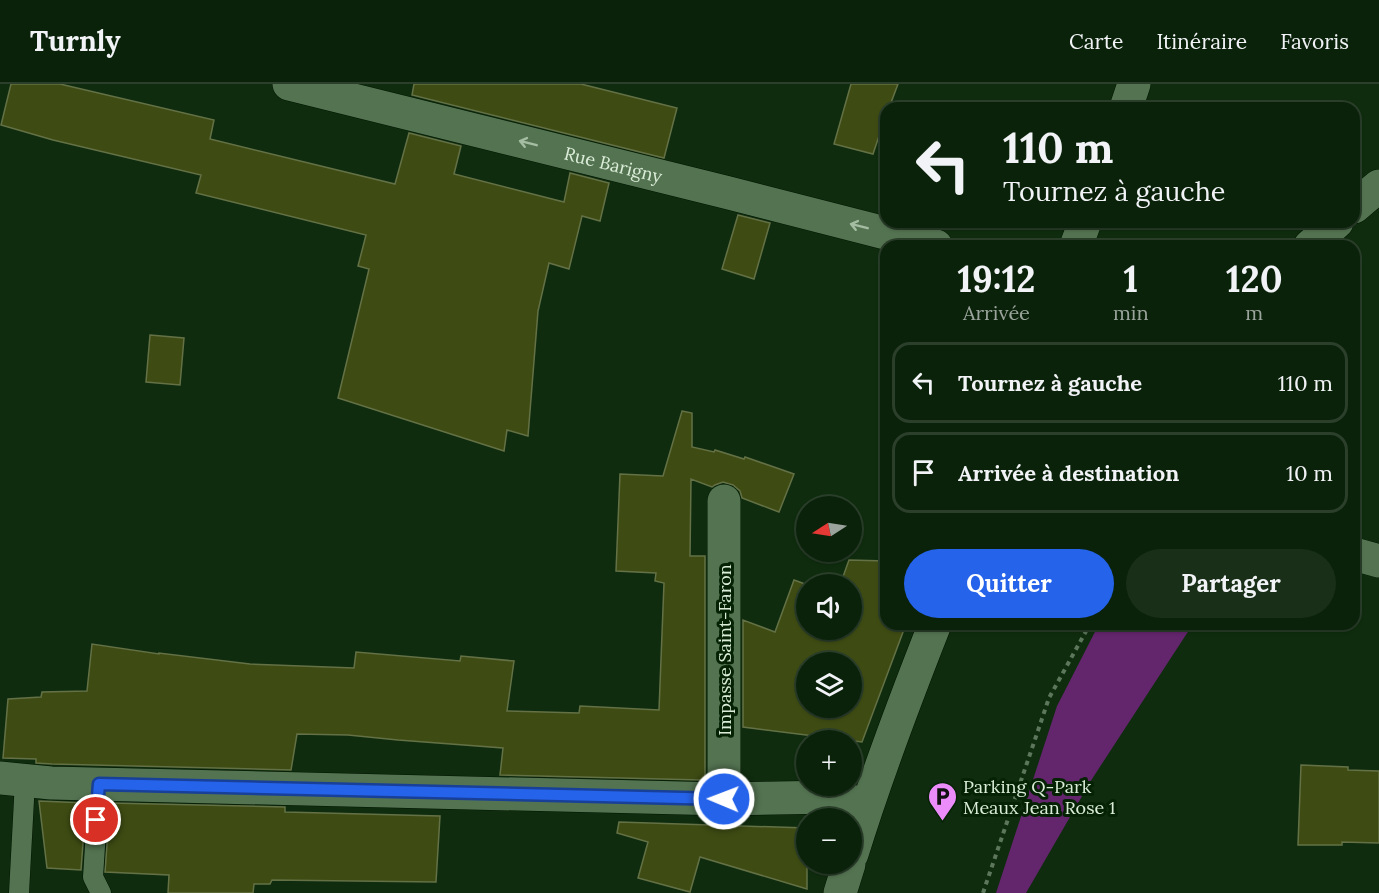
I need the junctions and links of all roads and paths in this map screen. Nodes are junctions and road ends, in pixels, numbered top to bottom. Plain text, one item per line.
1 (289, 84) edge
2 (1134, 84) edge
3 (1128, 102) edge
4 (1379, 186) edge
5 (1360, 202) edge
6 (1330, 228) edge
7 (913, 240) edge
8 (1317, 240) edge
9 (724, 501) dead end
10 (1360, 556) edge
11 (1379, 561) edge
12 (933, 630) edge
13 (1087, 630) edge
14 (12, 779) edge
15 (99, 784) junction
16 (724, 799) junction
17 (867, 805) junction
18 (862, 821) edge
19 (846, 874) edge
20 (19, 893) edge
21 (101, 893) edge
22 (840, 893) edge
23 (983, 893) edge

7 -> 1 street, Rue Barigny
2 - 3 street
4 - 5 street
6 - 8 street
9 - 16 street, Impasse Saint-Faron
10 - 11 street
12 - 17 street
13 - 23 path
14 - 15 street
14 - 20 lane
15 - 16 street
15 - 21 lane
16 - 17 street
17 - 18 street
19 - 22 street

